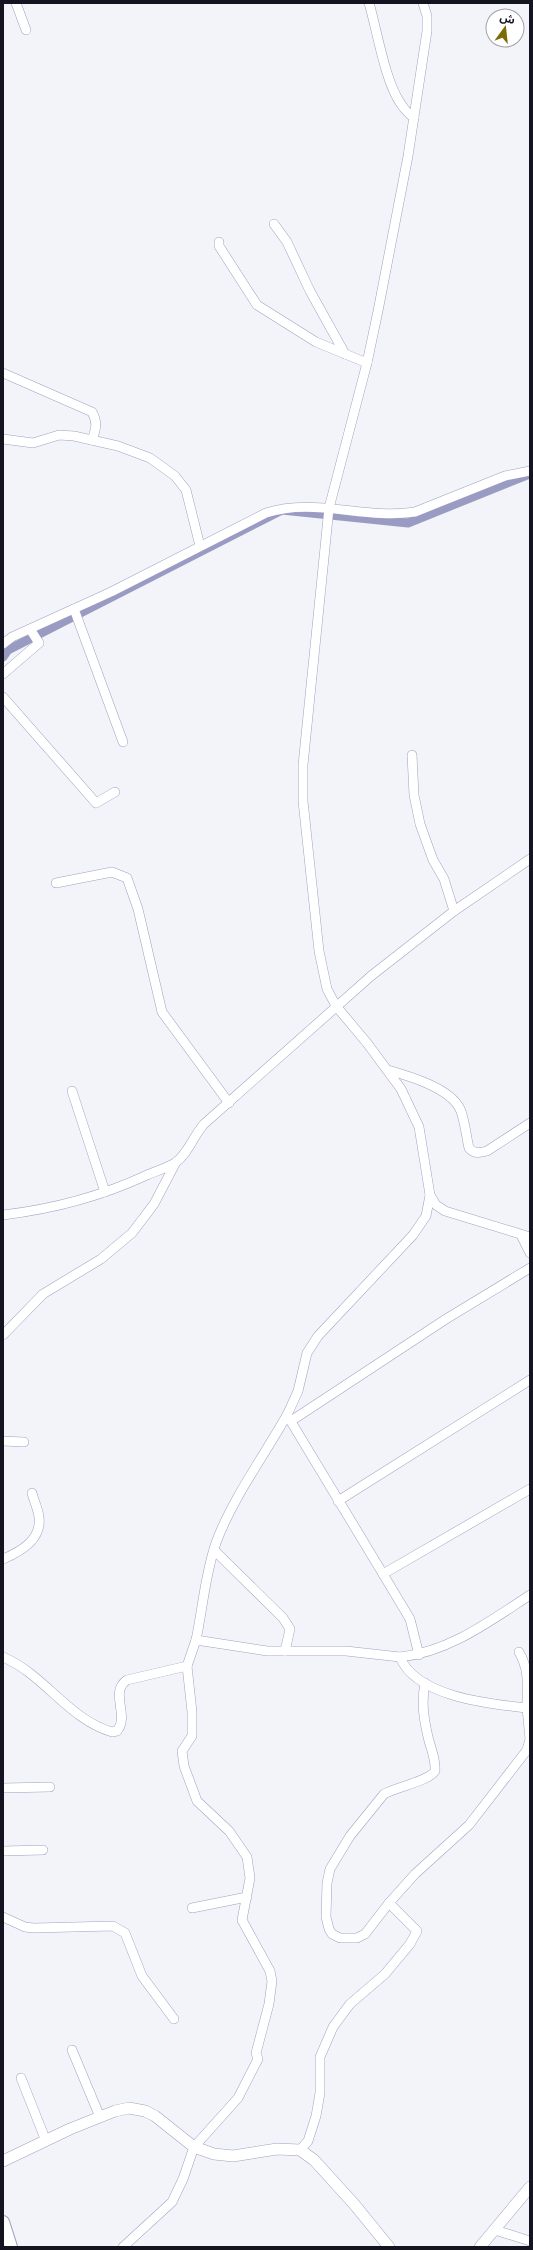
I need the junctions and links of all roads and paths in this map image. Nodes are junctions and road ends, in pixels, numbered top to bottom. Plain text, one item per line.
1 (16, 3) edge
2 (369, 3) edge
3 (423, 3) edge
4 (26, 30) dead end
5 (414, 118) junction
6 (274, 224) dead end
7 (219, 242) dead end
8 (346, 354) junction
9 (367, 363) junction
10 (3, 373) edge
11 (3, 439) edge
12 (92, 440) junction
13 (530, 471) edge
14 (329, 508) junction
15 (200, 546) junction
16 (74, 609) junction
17 (30, 629) junction
18 (3, 644) edge
19 (3, 674) edge
20 (3, 697) edge
21 (123, 742) dead end
22 (412, 755) dead end
23 (115, 792) dead end
24 (530, 858) edge
25 (56, 883) dead end
26 (454, 911) junction
27 (336, 1006) junction
28 (388, 1070) junction
29 (72, 1091) dead end
30 (229, 1103) junction
31 (530, 1123) edge
32 (176, 1162) junction
33 (105, 1192) junction
34 (430, 1195) junction
35 (3, 1214) edge
36 (526, 1236) edge
37 (530, 1253) edge
38 (530, 1268) edge
39 (3, 1335) edge
40 (530, 1380) edge
41 (289, 1418) junction
42 (3, 1441) edge
43 (24, 1442) dead end
44 (530, 1489) edge
45 (32, 1493) dead end
46 (338, 1501) junction
47 (214, 1550) junction
48 (3, 1559) edge
49 (383, 1574) junction
50 (530, 1595) edge
51 (196, 1640) junction
52 (285, 1651) junction
53 (519, 1652) dead end
54 (419, 1655) junction
55 (3, 1657) edge
56 (400, 1657) junction
57 (187, 1666) junction
58 (426, 1683) junction
59 (527, 1708) junction
60 (50, 1787) dead end
61 (3, 1788) edge
62 (42, 1850) dead end
63 (3, 1851) edge
64 (246, 1898) junction
65 (389, 1903) junction
66 (192, 1908) dead end
67 (3, 1917) edge
68 (174, 2019) dead end
69 (72, 2050) dead end
70 (21, 2078) dead end
71 (100, 2117) junction
72 (46, 2141) junction
73 (194, 2148) junction
74 (300, 2150) junction
75 (3, 2161) edge
76 (530, 2187) edge
77 (3, 2226) edge
78 (495, 2230) junction
79 (530, 2241) edge
80 (11, 2247) edge
81 (123, 2247) edge
82 (388, 2247) edge
83 (480, 2247) edge

1 - 4 street
2 - 5 street
3 - 5 street
5 - 9 street
6 - 8 street
7 - 8 street
8 - 9 street
9 - 14 street
10 - 12 street
11 - 12 street
12 - 15 street
13 - 14 street
14 - 15 street
14 - 27 street
15 - 16 street
16 - 17 street
16 - 21 street
17 - 18 street
17 - 19 street
20 - 23 street
22 - 26 street
24 - 26 street
25 - 30 street
26 - 27 street
27 - 28 street
27 - 30 street
28 - 31 street
28 - 34 street
29 - 33 street
30 - 32 street
32 - 33 street
32 - 39 street
33 - 35 street
34 - 36 street
34 - 41 street
36 - 37 street
38 - 41 street
40 - 46 street
41 - 46 street
41 - 47 street
42 - 43 street
44 - 49 street
45 - 48 street
46 - 49 street
47 - 51 street
47 - 52 street
49 - 54 street
50 - 54 street
51 - 52 street
51 - 57 street
52 - 56 street
53 - 59 street
54 - 56 street
55 - 57 street
56 - 58 street
57 - 64 street
58 - 59 street
58 - 65 street
59 - 65 street
60 - 61 street
62 - 63 street
64 - 66 street
64 - 73 street
65 - 74 street
67 - 68 street
69 - 71 street
70 - 72 street
71 - 72 street
71 - 73 street
72 - 75 street
73 - 74 street
73 - 81 street
74 - 82 street
76 - 78 street
77 - 80 main road
78 - 79 street
78 - 83 street

